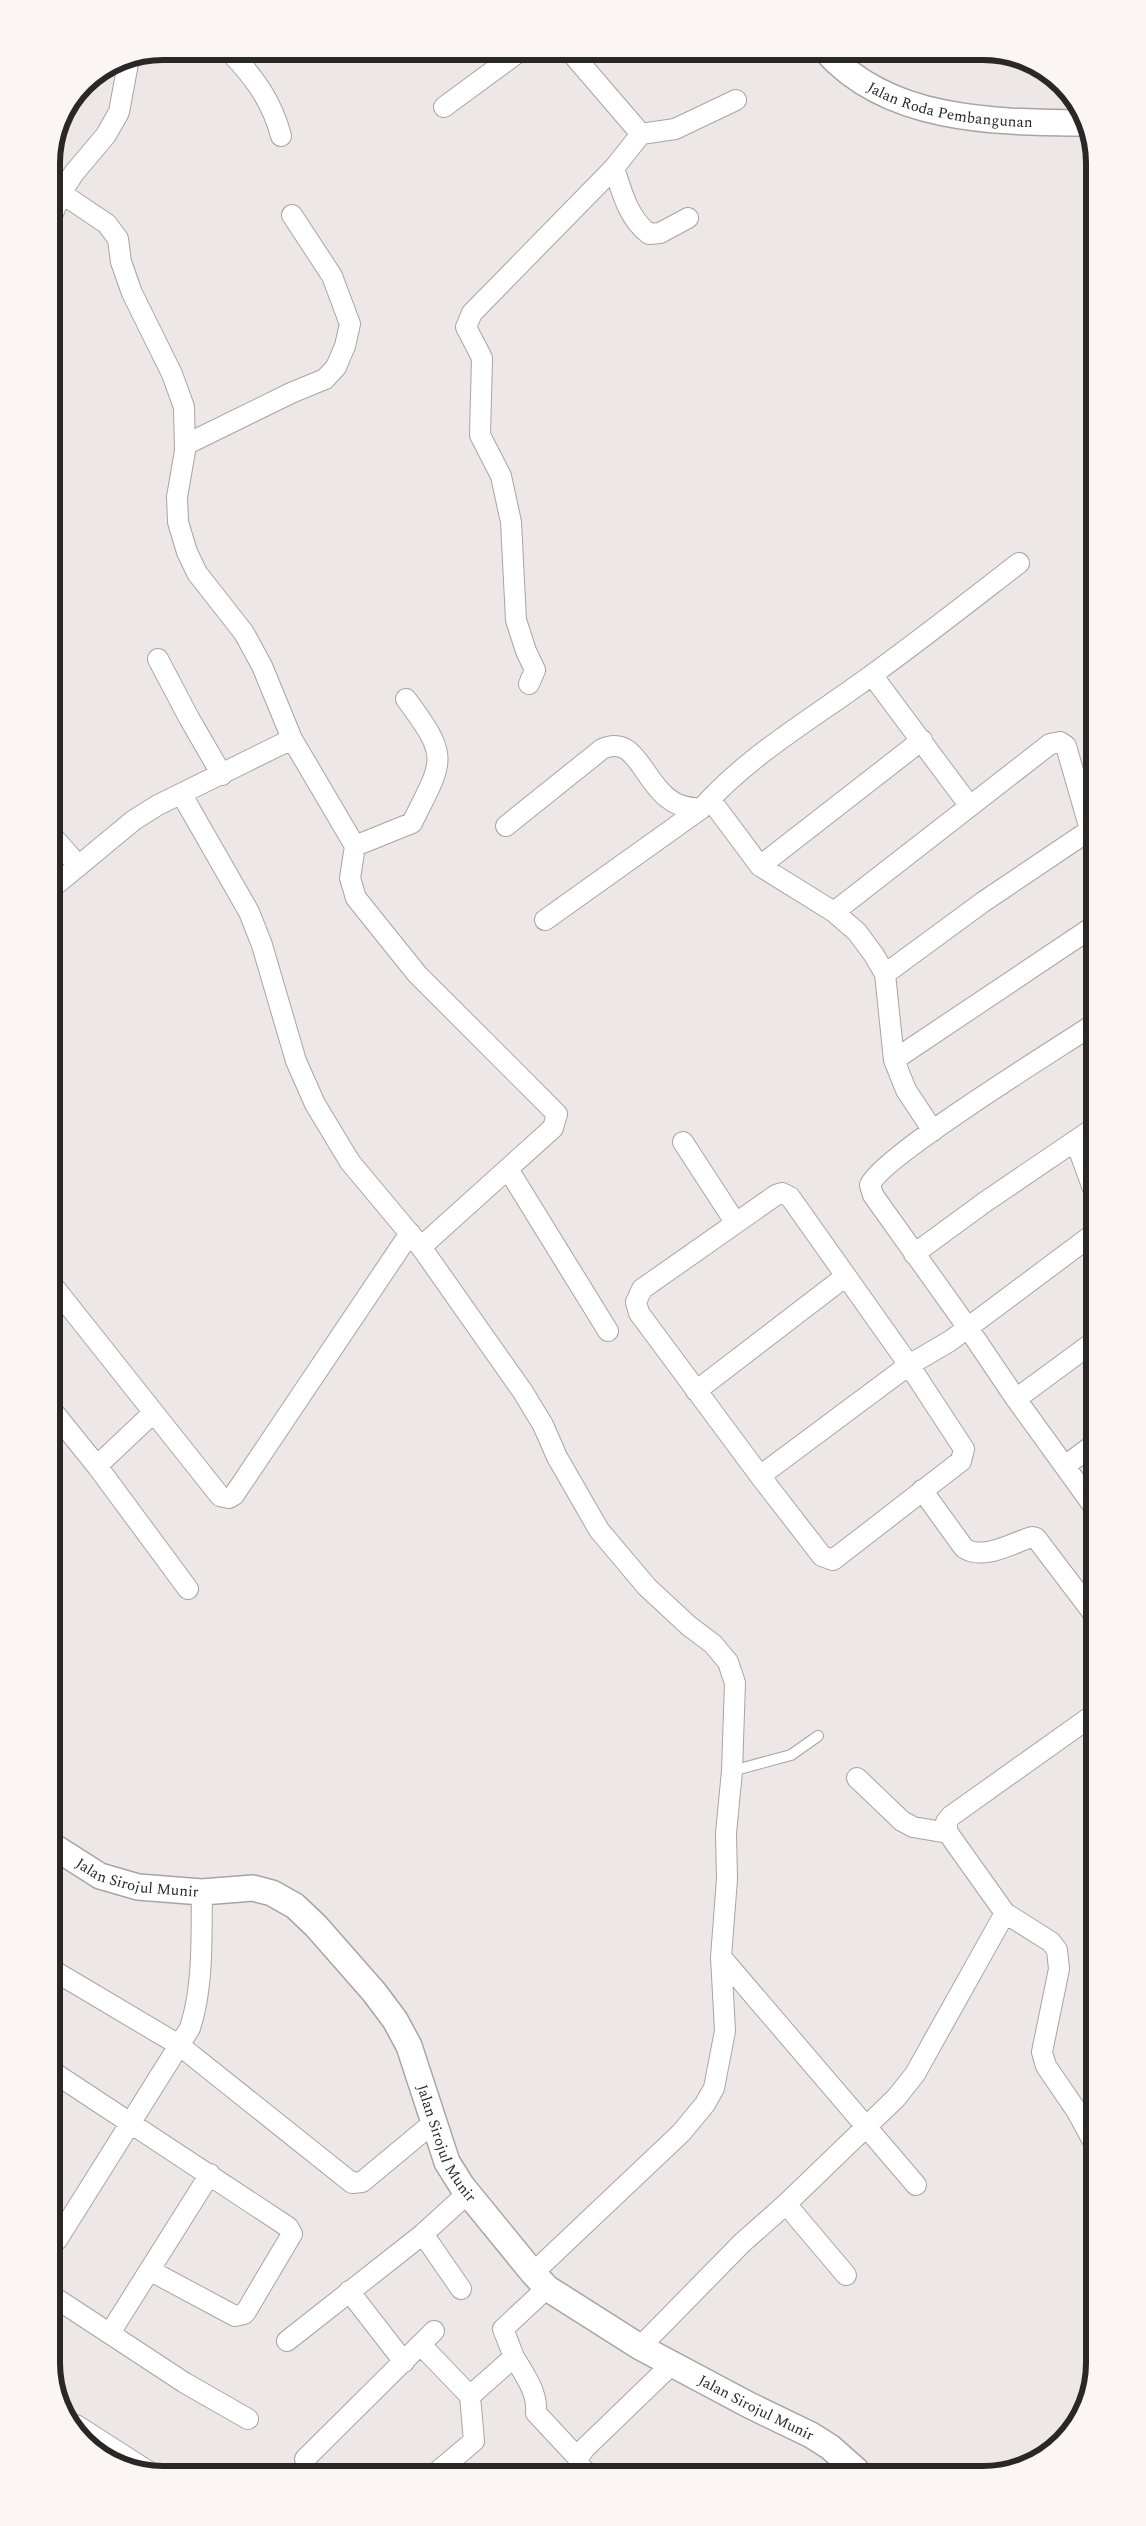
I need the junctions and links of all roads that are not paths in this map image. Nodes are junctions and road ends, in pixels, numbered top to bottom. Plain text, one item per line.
1 (237, 60) edge
2 (508, 60) edge
3 (577, 60) edge
4 (836, 60) edge
5 (127, 66) edge
6 (736, 100) dead end
7 (444, 107) dead end
8 (1078, 123) edge
9 (640, 134) junction
10 (281, 136) dead end
11 (614, 168) junction
12 (61, 193) joint
13 (292, 215) dead end
14 (688, 218) dead end
15 (185, 445) junction
16 (1019, 563) dead end
17 (158, 659) dead end
18 (872, 675) junction
19 (529, 684) dead end
20 (406, 700) dead end
21 (292, 739) junction
22 (922, 740) junction
23 (222, 775) junction
24 (182, 795) junction
25 (706, 804) junction
26 (969, 805) junction
27 (1086, 817) edge
28 (506, 826) dead end
29 (1086, 834) edge
30 (60, 845) edge
31 (355, 846) junction
32 (79, 866) junction
33 (760, 866) junction
34 (60, 881) edge
35 (834, 912) junction
36 (545, 920) dead end
37 (1086, 931) edge
38 (885, 974) junction
39 (1086, 1029) edge
40 (894, 1060) junction
41 (933, 1131) junction
42 (1084, 1136) edge
43 (683, 1142) dead end
44 (1086, 1148) edge
45 (508, 1169) junction
46 (734, 1222) junction
47 (416, 1240) junction
48 (1086, 1240) edge
49 (914, 1254) junction
50 (846, 1276) junction
51 (60, 1294) edge
52 (968, 1328) junction
53 (608, 1331) dead end
54 (1086, 1346) edge
55 (909, 1366) junction
56 (696, 1391) junction
57 (1016, 1399) junction
58 (153, 1413) junction
59 (60, 1420) edge
60 (1086, 1450) edge
61 (1066, 1465) junction
62 (97, 1466) junction
63 (760, 1476) junction
64 (922, 1490) junction
65 (1086, 1495) edge
66 (188, 1589) dead end
67 (1086, 1604) edge
68 (1086, 1720) edge
69 (818, 1736) dead end
70 (732, 1772) junction
71 (857, 1778) dead end
72 (948, 1834) junction
73 (60, 1851) edge
74 (202, 1892) junction
75 (1005, 1914) junction
76 (722, 1957) junction
77 (60, 1974) edge
78 (179, 2045) junction
79 (60, 2077) edge
80 (132, 2123) junction
81 (433, 2123) junction
82 (866, 2128) junction
83 (1086, 2128) edge
84 (210, 2174) junction
85 (916, 2186) dead end
86 (468, 2194) junction
87 (786, 2204) junction
88 (424, 2234) junction
89 (60, 2235) edge
90 (150, 2270) junction
91 (846, 2275) dead end
92 (540, 2280) junction
93 (461, 2289) dead end
94 (349, 2291) junction
95 (60, 2301) edge
96 (110, 2333) junction
97 (287, 2341) dead end
98 (640, 2347) junction
99 (514, 2356) junction
100 (404, 2362) junction
101 (671, 2365) junction
102 (470, 2396) junction
103 (248, 2419) dead end
104 (90, 2436) edge
105 (305, 2459) dead end
106 (132, 2461) edge
107 (582, 2465) edge
108 (444, 2466) edge
109 (851, 2466) edge

1 - 10 street
2 - 7 street
3 - 9 street
4 - 8 street, Jalan Roda Pembangunan
5 - 12 street
6 - 9 street
9 - 11 street
11 - 14 street
11 - 19 street
12 - 15 street
13 - 15 street
15 - 21 street
16 - 18 street
17 - 23 street
18 - 22 street
18 - 25 street
20 - 31 street
21 - 23 street
21 - 31 street
22 - 26 street
22 - 33 street
23 - 24 street
24 - 32 street
24 - 47 street
25 - 28 street
25 - 33 street
25 - 36 street
26 - 27 street
26 - 35 street
29 - 38 street
30 - 32 street
31 - 45 street
32 - 34 street
33 - 35 street
35 - 38 street
37 - 40 street
38 - 40 street
39 - 41 street
40 - 41 street
41 - 49 street
42 - 44 street
42 - 49 street
43 - 46 street
45 - 47 street
45 - 53 street
46 - 50 street
46 - 56 street
47 - 58 street
47 - 70 street
48 - 52 street
49 - 52 street
50 - 55 street
50 - 56 street
51 - 58 street
52 - 55 street
52 - 57 street
54 - 57 street
55 - 63 street
55 - 64 street
56 - 63 street
57 - 61 street
58 - 62 street
59 - 62 street
60 - 61 street
61 - 65 street
62 - 66 street
63 - 64 street
64 - 67 street
68 - 72 street
69 - 70 lane
70 - 76 street
71 - 72 street
72 - 75 street
73 - 74 street, Jalan Sirojul Munir
74 - 78 street
74 - 81 street, Jalan Sirojul Munir
75 - 82 street
75 - 83 street
76 - 82 street
76 - 92 street
77 - 78 street
78 - 80 street
78 - 81 street
79 - 80 street
80 - 84 street
80 - 89 street
81 - 86 street, Jalan Sirojul Munir
82 - 85 street
82 - 87 street
84 - 90 street
84 - 90 street
86 - 88 street
86 - 92 street, Jalan Sirojul Munir
87 - 91 street
87 - 98 street
88 - 93 street
88 - 94 street
90 - 96 street
92 - 98 street, Jalan Sirojul Munir
92 - 99 street
94 - 97 street
94 - 100 street
95 - 96 street
96 - 103 street
98 - 101 street, Jalan Sirojul Munir
99 - 102 street
99 - 107 street
100 - 102 street
100 - 105 street
101 - 107 street
101 - 109 street, Jalan Sirojul Munir
102 - 108 street
104 - 106 street

